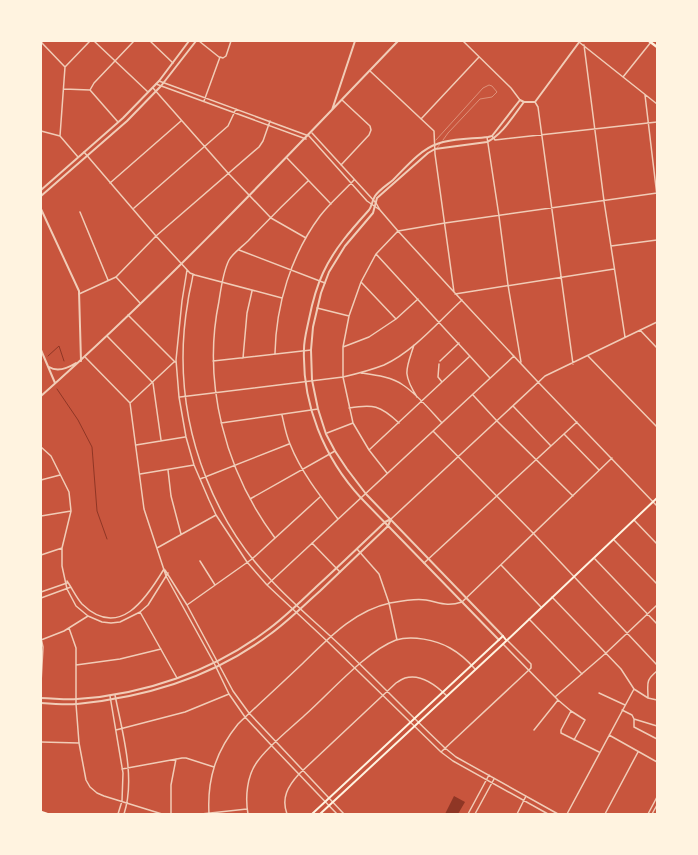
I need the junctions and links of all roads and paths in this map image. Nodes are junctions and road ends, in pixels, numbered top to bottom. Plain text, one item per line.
1 (90, 41) edge
2 (94, 41) edge
3 (134, 41) edge
4 (150, 41) edge
5 (189, 41) edge
6 (196, 41) edge
7 (199, 41) edge
8 (231, 41) edge
9 (355, 41) edge
10 (398, 41) edge
11 (463, 41) edge
12 (579, 41) edge
13 (41, 42) edge
14 (650, 42) edge
15 (584, 45) junction
16 (657, 47) edge
17 (479, 57) junction
18 (220, 58) junction
19 (115, 61) junction
20 (173, 63) junction
21 (65, 67) junction
22 (370, 71) junction
23 (623, 77) junction
24 (159, 80) junction
25 (164, 83) junction
26 (156, 84) junction
27 (161, 86) junction
28 (153, 88) junction
29 (64, 89) junction
30 (90, 90) junction
31 (156, 92) junction
32 (148, 93) junction
33 (645, 95) junction
34 (205, 98) junction
35 (342, 100) junction
36 (520, 100) junction
37 (204, 102) junction
38 (524, 102) junction
39 (535, 102) junction
40 (657, 104) edge
41 (236, 109) junction
42 (235, 112) junction
43 (331, 112) junction
44 (421, 119) junction
45 (182, 121) junction
46 (270, 121) junction
47 (118, 122) junction
48 (657, 122) edge
49 (648, 123) junction
50 (269, 125) junction
51 (595, 130) junction
52 (41, 132) edge
53 (312, 133) junction
54 (60, 136) junction
55 (309, 136) junction
56 (492, 136) junction
57 (541, 136) junction
58 (487, 138) junction
59 (306, 139) junction
60 (494, 139) junction
61 (435, 141) junction
62 (488, 142) junction
63 (441, 143) junction
64 (434, 145) junction
65 (204, 147) junction
66 (435, 149) junction
67 (84, 152) junction
68 (87, 156) junction
69 (78, 157) junction
70 (287, 158) junction
71 (341, 165) junction
72 (228, 173) junction
73 (354, 179) junction
74 (308, 180) junction
75 (110, 183) junction
76 (351, 183) junction
77 (41, 190) edge
78 (657, 193) edge
79 (41, 196) edge
80 (249, 196) junction
81 (657, 196) edge
82 (373, 200) junction
83 (604, 201) junction
84 (376, 203) junction
85 (331, 204) junction
86 (372, 205) junction
87 (375, 208) junction
88 (552, 208) junction
89 (41, 209) edge
90 (133, 209) junction
91 (380, 210) junction
92 (80, 212) dead end
93 (499, 216) junction
94 (271, 218) junction
95 (445, 223) junction
96 (398, 231) junction
97 (156, 236) junction
98 (306, 238) junction
99 (657, 240) edge
100 (612, 246) junction
101 (239, 250) junction
102 (376, 254) junction
103 (181, 264) junction
104 (614, 269) junction
105 (187, 270) junction
106 (291, 270) junction
107 (193, 274) junction
108 (116, 277) junction
109 (562, 277) junction
110 (108, 280) junction
111 (223, 282) junction
112 (319, 282) junction
113 (361, 282) junction
114 (325, 283) junction
115 (508, 285) junction
116 (252, 291) junction
117 (455, 293) junction
118 (79, 294) junction
119 (282, 298) junction
120 (418, 299) junction
121 (462, 300) junction
122 (140, 303) junction
123 (317, 308) junction
124 (128, 315) junction
125 (349, 316) junction
126 (396, 319) junction
127 (439, 322) junction
128 (657, 322) edge
129 (640, 330) junction
130 (107, 336) junction
131 (624, 337) junction
132 (459, 343) junction
133 (414, 345) junction
134 (343, 347) junction
135 (657, 348) edge
136 (41, 350) edge
137 (303, 350) junction
138 (310, 350) junction
139 (275, 353) junction
140 (42, 356) edge
141 (470, 356) junction
142 (514, 356) junction
143 (588, 356) junction
144 (85, 357) junction
145 (243, 358) junction
146 (80, 361) junction
147 (213, 361) junction
148 (440, 361) dead end
149 (175, 362) junction
150 (521, 362) junction
151 (46, 364) junction
152 (439, 364) dead end
153 (573, 364) junction
154 (360, 373) junction
155 (343, 377) junction
156 (490, 378) junction
157 (312, 380) junction
158 (306, 381) junction
159 (442, 382) junction
160 (538, 382) junction
161 (55, 383) junction
162 (153, 383) junction
163 (215, 392) junction
164 (473, 394) junction
165 (41, 396) edge
166 (185, 396) junction
167 (180, 397) junction
168 (419, 399) junction
169 (421, 401) junction
170 (130, 403) junction
171 (513, 406) junction
172 (349, 408) junction
173 (312, 410) junction
174 (318, 410) junction
175 (282, 415) junction
176 (497, 421) junction
177 (221, 422) junction
178 (576, 422) junction
179 (353, 423) junction
180 (399, 423) junction
181 (442, 423) junction
182 (657, 427) edge
183 (433, 431) junction
184 (326, 434) junction
185 (564, 434) junction
186 (186, 437) junction
187 (161, 440) junction
188 (290, 444) junction
189 (136, 445) junction
190 (551, 446) junction
191 (41, 447) edge
192 (369, 450) junction
193 (335, 452) junction
194 (330, 455) junction
195 (457, 458) junction
196 (612, 458) junction
197 (536, 460) junction
198 (194, 466) junction
199 (235, 466) junction
200 (302, 469) junction
201 (168, 470) junction
202 (599, 470) junction
203 (387, 473) junction
204 (60, 474) junction
205 (140, 474) junction
206 (206, 476) junction
207 (200, 479) junction
208 (41, 480) edge
209 (366, 494) junction
210 (573, 496) junction
211 (320, 497) junction
212 (496, 497) junction
213 (361, 498) junction
214 (657, 498) edge
215 (250, 499) junction
216 (653, 502) junction
217 (657, 506) edge
218 (72, 511) junction
219 (216, 515) junction
220 (41, 516) edge
221 (338, 519) junction
222 (391, 519) junction
223 (634, 520) junction
224 (384, 522) junction
225 (388, 526) junction
226 (181, 534) junction
227 (534, 534) junction
228 (275, 538) junction
229 (614, 540) junction
230 (312, 543) junction
231 (657, 544) edge
232 (62, 548) junction
233 (157, 548) junction
234 (357, 549) junction
235 (360, 553) junction
236 (41, 555) edge
237 (252, 559) junction
238 (429, 559) junction
239 (595, 559) dead end
240 (200, 561) dead end
241 (247, 562) junction
242 (424, 563) junction
243 (501, 565) junction
244 (336, 568) junction
245 (164, 569) junction
246 (340, 572) junction
247 (168, 573) junction
248 (166, 576) junction
249 (574, 577) junction
250 (271, 581) junction
251 (67, 583) junction
252 (657, 584) edge
253 (215, 585) junction
254 (267, 585) junction
255 (72, 587) junction
256 (67, 589) junction
257 (41, 592) edge
258 (552, 597) junction
259 (41, 598) edge
260 (466, 598) junction
261 (462, 602) junction
262 (389, 603) junction
263 (187, 605) junction
264 (297, 605) junction
265 (657, 605) edge
266 (542, 607) junction
267 (292, 608) junction
268 (301, 608) junction
269 (140, 612) junction
270 (296, 612) junction
271 (648, 614) junction
272 (88, 616) junction
273 (529, 619) junction
274 (657, 624) edge
275 (69, 628) junction
276 (627, 633) junction
277 (503, 636) junction
278 (331, 637) junction
279 (41, 640) edge
280 (397, 640) junction
281 (499, 640) junction
282 (506, 640) junction
283 (327, 641) junction
284 (503, 644) junction
285 (161, 649) junction
286 (606, 653) junction
287 (217, 661) junction
288 (214, 663) junction
289 (360, 664) junction
290 (76, 665) junction
291 (220, 665) junction
292 (472, 665) junction
293 (657, 665) edge
294 (42, 666) edge
295 (216, 667) junction
296 (355, 668) junction
297 (475, 669) junction
298 (529, 670) junction
299 (657, 670) edge
300 (582, 674) junction
301 (177, 678) junction
302 (41, 683) edge
303 (634, 689) junction
304 (387, 691) junction
305 (442, 692) junction
306 (599, 693) dead end
307 (228, 694) junction
308 (115, 695) junction
309 (383, 695) junction
310 (110, 696) junction
311 (447, 696) junction
312 (555, 696) junction
313 (41, 698) edge
314 (116, 698) junction
315 (648, 698) junction
316 (76, 699) junction
317 (111, 699) junction
318 (558, 700) junction
319 (657, 700) edge
320 (41, 703) edge
321 (76, 704) junction
322 (625, 704) junction
323 (622, 710) junction
324 (571, 711) junction
325 (249, 713) junction
326 (246, 717) junction
327 (414, 718) junction
328 (634, 719) junction
329 (410, 722) junction
330 (418, 722) junction
331 (414, 726) junction
332 (657, 726) edge
333 (121, 729) junction
334 (116, 730) junction
335 (534, 730) dead end
336 (609, 735) junction
337 (657, 739) edge
338 (574, 740) junction
339 (41, 742) edge
340 (276, 742) junction
341 (79, 743) junction
342 (272, 746) junction
343 (445, 748) junction
344 (441, 752) junction
345 (599, 752) junction
346 (638, 752) junction
347 (176, 759) junction
348 (657, 762) edge
349 (128, 767) junction
350 (214, 767) junction
351 (122, 769) junction
352 (303, 770) junction
353 (299, 774) junction
354 (489, 775) junction
355 (494, 778) junction
356 (486, 780) junction
357 (492, 783) junction
358 (527, 796) junction
359 (657, 797) edge
360 (329, 798) junction
361 (524, 800) junction
362 (122, 801) junction
363 (128, 802) junction
364 (325, 802) junction
365 (332, 802) junction
366 (657, 805) edge
367 (329, 806) junction
368 (247, 809) junction
369 (41, 812) edge
370 (47, 814) edge
371 (118, 814) edge
372 (124, 814) edge
373 (162, 814) edge
374 (171, 814) edge
375 (201, 814) edge
376 (209, 814) edge
377 (248, 814) edge
378 (287, 814) edge
379 (312, 814) edge
380 (320, 814) edge
381 (337, 814) edge
382 (344, 814) edge
383 (468, 814) edge
384 (475, 814) edge
385 (517, 814) edge
386 (548, 814) edge
387 (558, 814) edge
388 (566, 814) edge
389 (605, 814) edge
390 (648, 814) edge
391 (652, 814) edge

1 - 21 street
2 - 19 street
3 - 19 street
4 - 20 street
5 - 20 street
6 - 25 street
7 - 18 street
8 - 18 street
9 - 43 street
10 - 22 street
11 - 17 street
12 - 15 street
12 - 39 street
13 - 21 street
14 - 16 main road
14 - 23 street
15 - 23 street
15 - 51 street
17 - 36 street
17 - 44 street
18 - 34 street
19 - 30 street
19 - 32 street
20 - 24 street
21 - 29 street
22 - 35 street
22 - 44 street
23 - 33 street
24 - 25 street
24 - 26 street
25 - 27 street
25 - 34 street
26 - 27 street
26 - 28 street
27 - 31 street
27 - 37 street
28 - 31 street
28 - 32 street
29 - 30 street
29 - 54 street
30 - 47 street
31 - 45 street
31 - 68 street
32 - 47 street
33 - 40 street
33 - 49 street
34 - 37 street
34 - 41 street
35 - 43 street
35 - 71 street
36 - 38 street
36 - 56 street
37 - 42 street
38 - 39 street
38 - 60 street
39 - 57 street
41 - 42 street
41 - 46 street
42 - 50 street
42 - 65 street
43 - 53 street
44 - 61 street
45 - 65 street
45 - 75 street
46 - 50 street
46 - 55 street
47 - 67 street
48 - 49 street
49 - 51 street
49 - 78 street
50 - 59 street
50 - 72 street
51 - 57 street
51 - 83 street
52 - 54 street
53 - 55 street
53 - 71 street
54 - 69 street
55 - 59 street
55 - 76 street
56 - 58 street
56 - 60 street
57 - 60 street
57 - 88 street
58 - 62 street
58 - 63 street
59 - 70 street
60 - 62 street
61 - 63 lane
61 - 64 street
62 - 66 street
62 - 93 street
63 - 64 street
63 - 66 lane
64 - 66 street
64 - 82 street
65 - 72 street
65 - 90 street
66 - 84 street
66 - 95 street
67 - 68 street
67 - 69 street
68 - 75 street
68 - 79 street
69 - 77 street
70 - 74 street
70 - 80 street
71 - 73 street
72 - 80 street
72 - 97 street
73 - 76 street
73 - 82 street
74 - 85 street
74 - 94 street
75 - 90 street
76 - 85 street
76 - 86 street
78 - 81 street
78 - 83 street
80 - 94 street
80 - 103 street
82 - 84 street
82 - 86 street
83 - 88 street
83 - 100 street
84 - 87 street
84 - 91 street
85 - 98 street
86 - 87 street
86 - 112 street
87 - 91 street
87 - 114 street
88 - 93 street
88 - 109 street
89 - 118 street
90 - 97 street
91 - 96 street
92 - 110 street
93 - 95 street
93 - 115 street
94 - 98 street
94 - 101 street
95 - 96 street
95 - 117 street
96 - 102 street
96 - 117 street
97 - 103 street
97 - 108 street
98 - 106 street
99 - 100 street
100 - 104 street
101 - 106 street
101 - 111 street
102 - 113 street
102 - 120 street
103 - 105 street
103 - 122 street
104 - 109 street
104 - 131 street
105 - 107 street
105 - 149 street
106 - 112 street
106 - 119 street
107 - 111 street
107 - 166 street
108 - 110 street
108 - 122 street
109 - 115 street
109 - 153 street
110 - 118 street
111 - 116 street
111 - 147 street
112 - 114 street
112 - 137 street
113 - 125 street
113 - 126 street
114 - 123 street
115 - 117 street
115 - 150 street
116 - 119 street
116 - 145 street
117 - 121 street
118 - 146 street
119 - 139 street
120 - 126 street
120 - 127 street
121 - 127 street
121 - 142 street
122 - 124 street
123 - 125 street
123 - 138 street
124 - 130 street
124 - 149 street
125 - 134 street
126 - 134 street
127 - 132 street
127 - 133 street
128 - 129 street
129 - 131 street
129 - 135 street
130 - 144 street
130 - 162 street
131 - 143 street
132 - 141 street
132 - 148 street
133 - 154 street
133 - 168 street
134 - 155 street
136 - 140 street
137 - 138 street
137 - 139 street
137 - 158 street
138 - 157 street
139 - 145 street
140 - 151 street
141 - 156 street
141 - 159 street
142 - 150 street
142 - 156 street
143 - 153 street
143 - 182 street
144 - 146 street
144 - 170 street
145 - 147 street
146 - 151 street
146 - 161 street
147 - 163 street
149 - 162 street
149 - 167 street
150 - 160 street
151 - 161 street
152 - 159 street
153 - 160 street
154 - 155 street
154 - 168 street
155 - 157 street
155 - 172 street
156 - 164 street
157 - 158 street
157 - 174 street
158 - 163 street
158 - 173 street
159 - 169 street
160 - 171 street
160 - 178 street
161 - 165 street
162 - 170 street
162 - 187 street
163 - 166 street
163 - 177 street
164 - 176 street
164 - 181 street
166 - 167 street
166 - 206 street
167 - 186 street
168 - 169 street
169 - 180 street
169 - 181 street
170 - 189 street
171 - 176 street
171 - 190 street
172 - 179 street
172 - 180 street
173 - 174 street
173 - 175 street
173 - 194 street
174 - 184 street
175 - 177 street
175 - 188 street
176 - 195 street
176 - 197 street
177 - 199 street
178 - 185 street
178 - 196 street
179 - 184 street
179 - 192 street
180 - 192 street
181 - 183 street
183 - 195 street
183 - 203 street
184 - 193 street
185 - 190 street
185 - 202 street
186 - 187 street
186 - 198 street
187 - 189 street
188 - 199 street
188 - 200 street
189 - 205 street
190 - 197 street
191 - 204 street
192 - 203 street
193 - 194 street
193 - 209 street
194 - 200 street
194 - 213 street
195 - 212 street
195 - 222 street
196 - 202 street
196 - 216 street
197 - 210 street
197 - 212 street
198 - 201 street
198 - 207 street
199 - 206 street
199 - 215 street
200 - 211 street
200 - 215 street
201 - 205 street
201 - 226 street
202 - 210 street
203 - 209 street
204 - 208 street
204 - 218 street
205 - 233 street
206 - 207 street
206 - 237 street
207 - 219 street
209 - 213 street
209 - 222 street
210 - 227 street
211 - 221 street
211 - 228 street
212 - 227 street
212 - 238 street
213 - 221 street
213 - 224 street
214 - 216 main road
215 - 228 street
216 - 217 street
216 - 223 main road
218 - 220 street
218 - 232 street
219 - 226 street
219 - 241 street
221 - 230 street
222 - 224 street
222 - 225 street
222 - 238 street
223 - 229 main road
223 - 231 street
224 - 225 street
224 - 234 street
225 - 235 street
225 - 242 street
226 - 233 street
227 - 243 street
227 - 249 street
228 - 237 street
229 - 249 main road
229 - 252 street
230 - 244 street
230 - 250 street
232 - 236 street
232 - 251 street
233 - 245 street
234 - 235 street
234 - 244 street
235 - 246 street
235 - 262 street
237 - 241 street
237 - 250 street
238 - 242 street
238 - 260 street
239 - 271 street
240 - 253 street
241 - 253 street
241 - 254 street
242 - 261 street
243 - 260 street
243 - 266 street
244 - 246 street
244 - 264 street
245 - 247 street
245 - 248 street
245 - 255 street
246 - 268 street
247 - 248 street
247 - 263 street
248 - 269 street
248 - 288 street
249 - 258 main road
249 - 276 street
250 - 254 street
250 - 264 street
251 - 255 street
251 - 256 street
251 - 257 street
253 - 263 street
254 - 267 street
255 - 256 street
256 - 259 street
256 - 272 street
258 - 266 main road
258 - 286 street
260 - 261 street
260 - 277 street
261 - 262 street
261 - 281 street
262 - 278 street
262 - 280 street
263 - 287 street
264 - 267 street
264 - 268 street
265 - 271 street
266 - 273 main road
267 - 270 street
267 - 287 street
268 - 270 street
268 - 278 street
269 - 272 street
269 - 285 street
270 - 283 street
270 - 291 street
271 - 274 street
271 - 276 street
272 - 275 street
273 - 282 main road
273 - 300 street
275 - 279 street
275 - 290 street
276 - 286 street
276 - 293 street
277 - 281 main road
277 - 282 main road
278 - 283 street
278 - 289 street
279 - 294 street
280 - 289 street
280 - 292 street
281 - 284 main road
281 - 292 main road
282 - 284 main road
282 - 298 street
283 - 296 street
283 - 325 street
284 - 297 main road
284 - 298 street
285 - 290 street
285 - 301 street
286 - 300 street
286 - 303 street
287 - 288 street
287 - 291 street
288 - 295 street
288 - 301 street
289 - 296 street
289 - 304 street
290 - 316 street
291 - 295 street
291 - 325 street
292 - 297 street
292 - 305 main road
294 - 302 street
295 - 307 street
295 - 314 street
296 - 309 street
296 - 340 street
297 - 311 main road
298 - 312 street
298 - 343 street
299 - 315 street
300 - 312 street
301 - 308 street
303 - 315 street
303 - 322 street
304 - 305 street
304 - 309 street
304 - 327 street
305 - 311 street
305 - 327 main road
306 - 322 street
307 - 326 street
307 - 333 street
308 - 310 street
308 - 314 street
309 - 329 street
309 - 352 street
310 - 316 street
310 - 317 street
311 - 330 main road
312 - 318 street
313 - 316 street
314 - 317 street
314 - 333 street
315 - 319 street
316 - 321 street
317 - 321 street
317 - 334 street
318 - 324 street
318 - 335 street
320 - 321 street
321 - 341 street
322 - 323 street
323 - 328 street
323 - 336 street
324 - 338 street
324 - 338 street
325 - 326 street
325 - 340 street
326 - 342 street
326 - 350 street
327 - 329 main road
327 - 330 street
328 - 332 street
328 - 337 street
329 - 331 street
329 - 360 main road
330 - 331 main road
330 - 343 street
331 - 344 street
331 - 365 main road
333 - 334 street
333 - 349 street
334 - 351 street
336 - 345 street
336 - 346 street
338 - 345 street
339 - 341 street
340 - 342 street
340 - 352 street
341 - 362 street
342 - 353 street
342 - 368 street
343 - 344 street
343 - 354 street
344 - 356 street
345 - 388 street
346 - 348 street
346 - 389 street
347 - 349 street
347 - 350 street
347 - 374 street
349 - 351 street
349 - 363 street
350 - 376 street
351 - 362 street
352 - 353 street
352 - 360 street
353 - 364 street
353 - 378 street
354 - 355 street
354 - 356 street
355 - 357 street
355 - 358 street
356 - 357 street
356 - 383 street
357 - 361 street
357 - 384 street
358 - 361 street
358 - 387 street
359 - 390 street
360 - 364 main road
360 - 365 street
361 - 385 street
361 - 386 street
362 - 363 street
362 - 371 street
363 - 372 street
363 - 373 street
364 - 367 street
364 - 379 main road
365 - 367 main road
365 - 382 street
366 - 391 street
367 - 380 main road
367 - 381 street
368 - 376 street
368 - 377 street
369 - 370 main road
375 - 376 street

